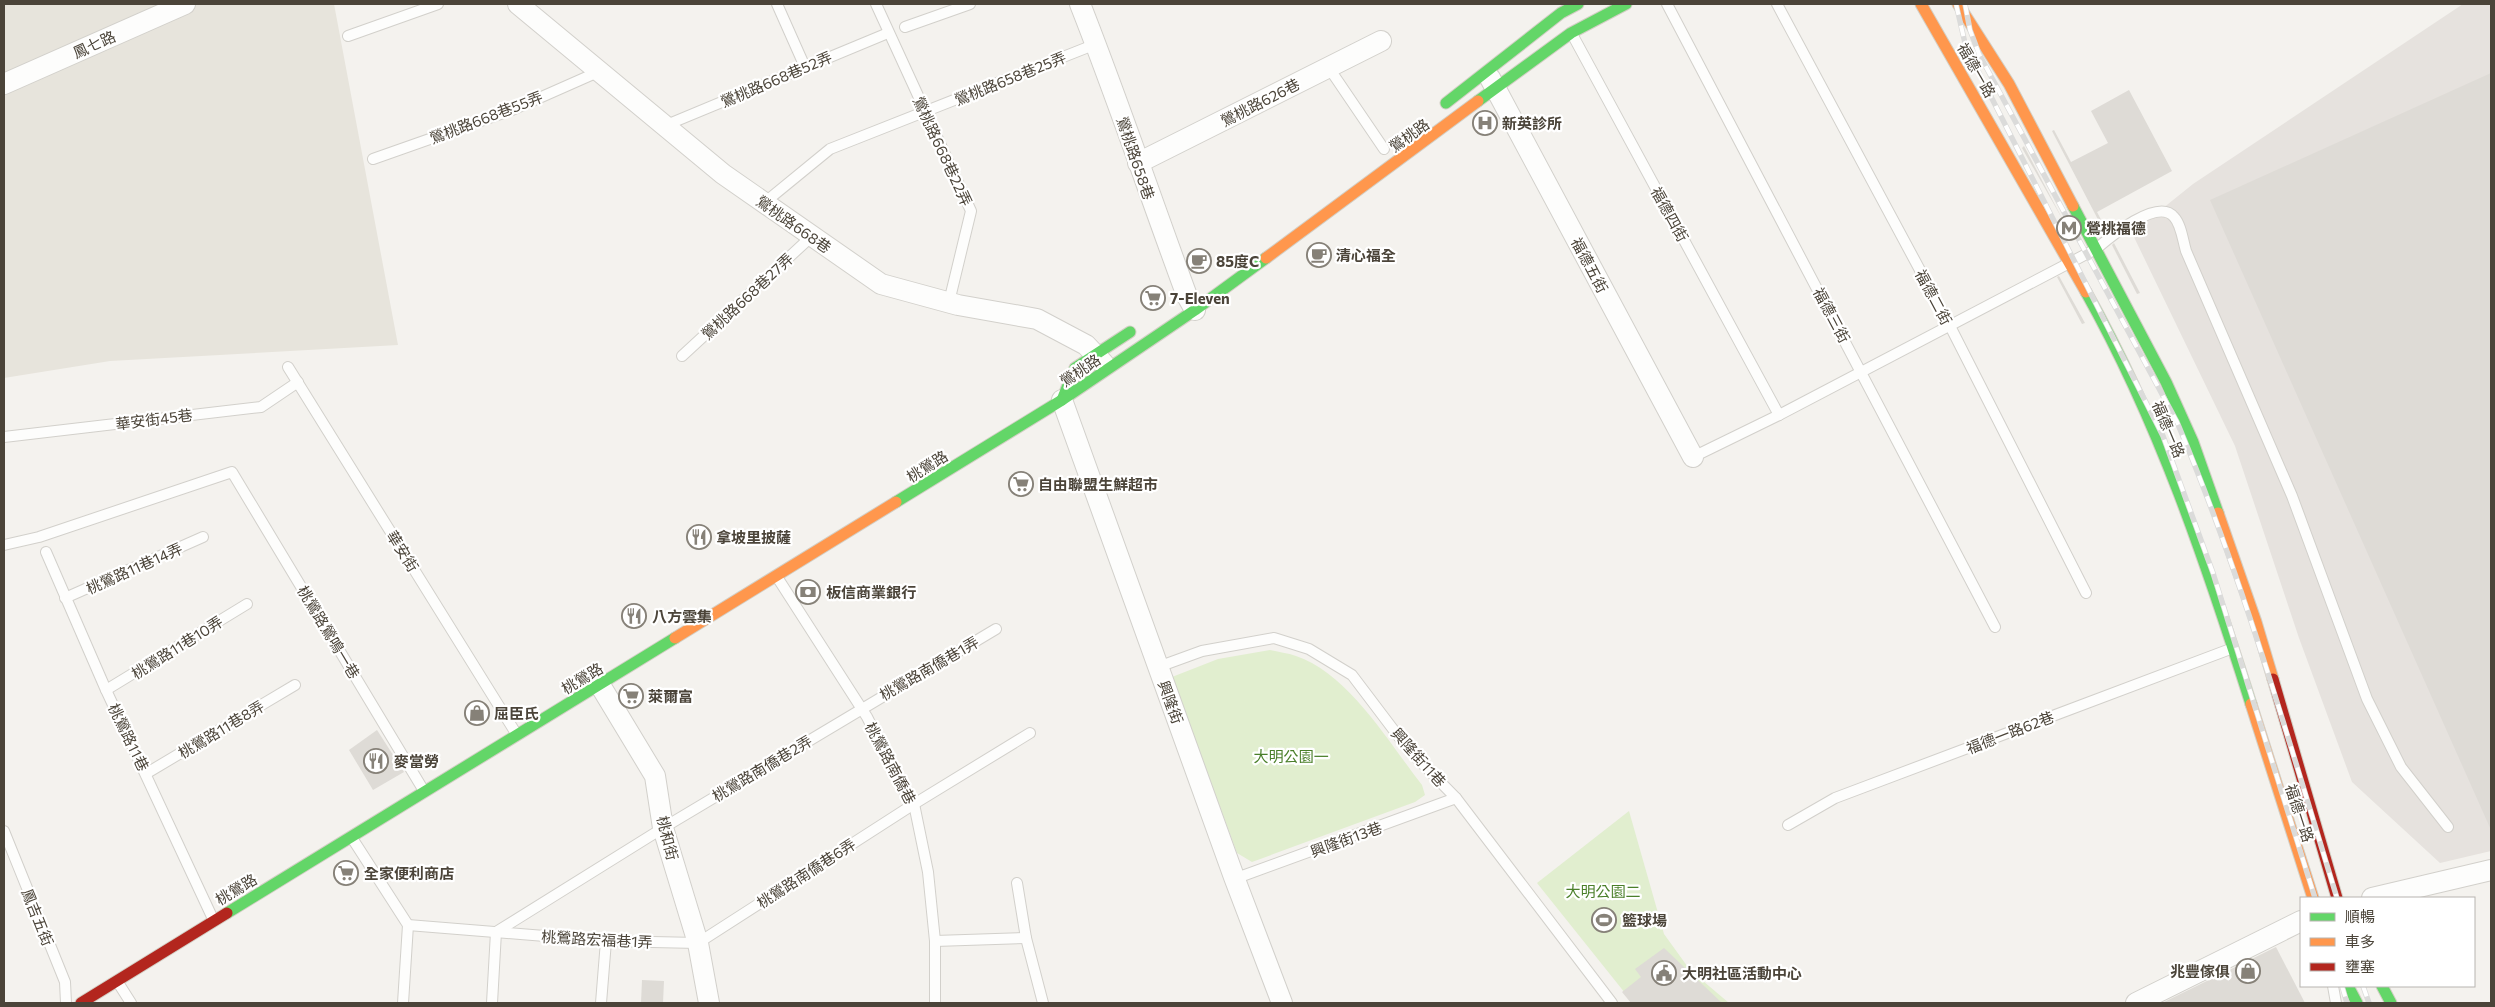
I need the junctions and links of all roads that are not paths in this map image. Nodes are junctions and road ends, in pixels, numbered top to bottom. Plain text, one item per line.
1 (185, 4) edge
2 (438, 4) edge
3 (518, 4) edge
4 (777, 4) edge
5 (876, 4) edge
6 (970, 4) edge
7 (1080, 4) edge
8 (1578, 4) edge
9 (1626, 4) edge
10 (1667, 4) edge
11 (1777, 4) edge
12 (1921, 4) edge
13 (1958, 4) edge
14 (1561, 13) junction
15 (905, 27) dead end
16 (888, 33) junction
17 (1571, 33) junction
18 (348, 36) dead end
19 (1381, 41) dead end
20 (1096, 44) junction
21 (805, 67) junction
22 (1328, 68) junction
23 (598, 72) junction
24 (1491, 81) junction
25 (4, 84) edge
26 (1439, 108) dead end
27 (925, 111) junction
28 (664, 126) junction
29 (1384, 149) dead end
30 (373, 159) dead end
31 (1138, 163) junction
32 (764, 202) junction
33 (812, 236) junction
34 (2096, 249) junction
35 (2070, 262) junction
36 (1189, 299) junction
37 (949, 302) junction
38 (1950, 326) junction
39 (1137, 328) dead end
40 (682, 356) dead end
41 (1102, 362) junction
42 (288, 367) dead end
43 (1862, 372) junction
44 (298, 382) junction
45 (1062, 400) junction
46 (1780, 416) junction
47 (4, 437) edge
48 (1693, 457) joint
49 (203, 537) dead end
50 (4, 545) edge
51 (46, 552) dead end
52 (777, 577) junction
53 (2086, 593) dead end
54 (65, 598) junction
55 (247, 604) dead end
56 (1995, 627) dead end
57 (996, 629) dead end
58 (2234, 647) junction
59 (1158, 667) junction
60 (295, 685) dead end
61 (600, 685) junction
62 (106, 690) junction
63 (861, 708) junction
64 (1030, 733) dead end
65 (517, 735) junction
66 (146, 773) junction
67 (425, 792) junction
68 (1456, 798) junction
69 (914, 804) junction
70 (1788, 825) dead end
71 (2448, 827) dead end
72 (663, 828) junction
73 (4, 831) edge
74 (351, 837) junction
75 (2491, 870) edge
76 (1234, 879) junction
77 (1017, 883) dead end
78 (2313, 897) edge
79 (2338, 897) edge
80 (2376, 897) edge
81 (214, 920) junction
82 (2300, 921) edge
83 (408, 925) junction
84 (496, 932) junction
85 (1026, 938) junction
86 (606, 941) junction
87 (934, 942) junction
88 (698, 943) junction
89 (117, 980) junction
90 (2333, 987) edge
91 (2349, 987) edge
92 (2383, 987) edge
93 (66, 1003) edge
94 (81, 1003) edge
95 (131, 1003) edge
96 (403, 1003) edge
97 (492, 1003) edge
98 (601, 1003) edge
99 (709, 1003) edge
100 (936, 1003) edge
101 (1043, 1003) edge
102 (1282, 1003) edge
103 (1612, 1003) edge
104 (2136, 1003) edge
105 (2336, 1003) edge
106 (2357, 1003) edge
107 (2391, 1003) edge

1 - 25 street, 鳳七路
2 - 18 lane
3 - 23 street, 鶯桃路668巷
4 - 21 lane
5 - 16 lane, 鶯桃路668巷22弄
6 - 15 lane
7 - 20 street, 鶯桃路658巷
8 - 14 main road, 鶯桃路
9 - 17 main road, 鶯桃路
10 - 43 lane, 福德三街
11 - 38 lane, 福德二街
12 - 35 main road, 福德一路
13 - 34 main road, 福德一路
14 - 17 lane, 福德四街
14 - 24 main road, 鶯桃路
16 - 21 lane, 鶯桃路668巷52弄
16 - 27 lane, 鶯桃路668巷22弄
17 - 24 main road, 鶯桃路
17 - 46 lane, 福德四街
19 - 22 street, 鶯桃路626巷
20 - 27 lane, 鶯桃路658巷25弄
20 - 31 street, 鶯桃路658巷
21 - 28 lane, 鶯桃路668巷52弄
22 - 29 lane
22 - 31 street, 鶯桃路626巷
23 - 28 street, 鶯桃路668巷
23 - 30 lane, 鶯桃路668巷55弄
24 - 26 main road, 鶯桃路
24 - 36 main road, 鶯桃路
24 - 48 street, 福德五街
27 - 32 lane, 鶯桃路658巷25弄
27 - 37 lane, 鶯桃路668巷22弄
28 - 32 street, 鶯桃路668巷
31 - 36 street, 鶯桃路658巷
32 - 33 street, 鶯桃路668巷
33 - 37 street, 鶯桃路668巷
33 - 40 lane, 鶯桃路668巷27弄
34 - 35 lane
34 - 71 lane
34 - 79 main road, 福德一路
35 - 38 lane
35 - 58 main road, 福德一路
36 - 41 main road, 鶯桃路
37 - 41 street, 鶯桃路668巷
38 - 43 lane
38 - 53 lane, 福德二街
39 - 41 main road, 鶯桃路
41 - 45 main road, 鶯桃路
41 - 45 main road, 鶯桃路
42 - 44 lane, 華安街
43 - 46 lane
43 - 56 lane, 福德三街
44 - 47 lane, 華安街45巷
44 - 65 lane, 華安街
45 - 52 main road, 桃鶯路
45 - 59 street, 興隆街
46 - 48 lane
49 - 54 lane, 桃鶯路11巷14弄
50 - 67 lane, 桃鶯路鶯鳴一巷
51 - 54 lane, 桃鶯路11巷
52 - 61 main road, 桃鶯路
52 - 63 lane, 桃鶯路南僑巷
54 - 62 lane, 桃鶯路11巷
55 - 62 lane, 桃鶯路11巷10弄
57 - 63 lane, 桃鶯路南僑巷1弄
58 - 70 lane, 福德一路62巷
58 - 78 main road, 福德一路
59 - 68 lane, 興隆街11巷
59 - 76 street, 興隆街
60 - 66 lane, 桃鶯路11巷8弄
61 - 65 main road, 桃鶯路
61 - 72 street, 桃和街
62 - 66 lane, 桃鶯路11巷
63 - 69 lane, 桃鶯路南僑巷
63 - 72 lane, 桃鶯路南僑巷2弄
64 - 69 lane, 桃鶯路南僑巷6弄
65 - 67 main road, 桃鶯路
66 - 81 lane, 桃鶯路11巷
67 - 74 main road, 桃鶯路
68 - 76 lane, 興隆街13巷
68 - 103 lane, 興隆街11巷
69 - 87 lane, 桃鶯路南僑巷
69 - 88 lane, 桃鶯路南僑巷6弄
72 - 84 lane, 桃鶯路宏福巷1弄
72 - 88 street, 桃和街
73 - 93 lane, 鳳吉五街
74 - 81 main road, 桃鶯路
74 - 83 lane
75 - 80 street
76 - 102 street, 興隆街
77 - 85 lane
81 - 89 main road, 桃鶯路
82 - 104 street
83 - 84 lane, 桃鶯路宏福巷1弄
83 - 96 lane
84 - 86 lane, 桃鶯路宏福巷1弄
84 - 97 lane
85 - 87 lane
85 - 101 lane
86 - 88 lane, 桃鶯路宏福巷1弄
86 - 98 lane
87 - 100 lane, 桃鶯路南僑巷
88 - 99 street, 桃和街
89 - 94 main road, 桃鶯路
89 - 95 lane
90 - 105 lane
91 - 106 main road
92 - 107 main road

